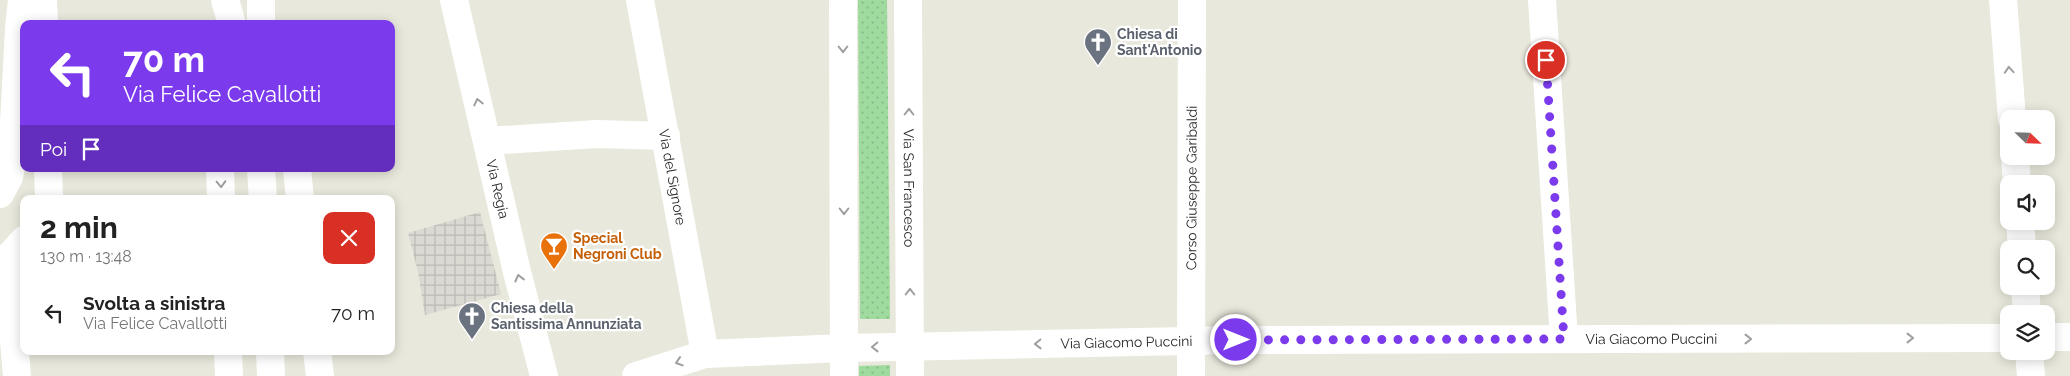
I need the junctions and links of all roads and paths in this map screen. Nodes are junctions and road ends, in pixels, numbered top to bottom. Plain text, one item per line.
1 (22, 0) edge
2 (43, 0) edge
3 (217, 0) edge
4 (225, 0) edge
5 (243, 0) edge
6 (261, 0) edge
7 (454, 0) edge
8 (640, 0) edge
9 (843, 0) edge
10 (908, 0) edge
11 (1192, 0) edge
12 (1542, 0) edge
13 (2003, 0) edge
14 (44, 20) edge
15 (217, 20) edge
16 (231, 20) edge
17 (244, 20) edge
18 (261, 20) edge
19 (2011, 110) edge
20 (666, 136) junction
21 (487, 141) junction
22 (48, 172) edge
23 (220, 172) edge
24 (261, 172) edge
25 (296, 172) edge
26 (0, 194) edge
27 (49, 195) edge
28 (221, 195) edge
29 (263, 195) edge
30 (299, 195) edge
31 (20, 244) edge
32 (2055, 337) edge
33 (2070, 337) edge
34 (2000, 338) edge
35 (1564, 339) junction
36 (1191, 340) junction
37 (910, 346) junction
38 (844, 348) junction
39 (705, 354) junction
40 (228, 355) edge
41 (270, 355) edge
42 (317, 355) edge
43 (2030, 360) edge
44 (17, 376) edge
45 (229, 376) edge
46 (271, 376) edge
47 (320, 376) edge
48 (544, 376) edge
49 (636, 376) edge
50 (844, 376) edge
51 (910, 376) edge
52 (1190, 376) edge
53 (2031, 376) edge

1 - 26 street
2 - 14 street
3 - 15 street
4 - 16 street
5 - 17 street
6 - 18 street
21 -> 7 street, Via Regia
8 - 20 street, Via del Signore
9 -> 38 street
37 -> 10 street, Via San Francesco
11 - 36 street, Corso Giuseppe Garibaldi
12 - 35 street
19 -> 13 street
20 - 21 street
20 - 39 street, Via del Signore
48 -> 21 street, Via Regia
22 - 27 street
23 -> 28 street
24 - 29 street
25 - 30 street
31 - 44 street
32 - 33 street
35 -> 34 street, Via Giacomo Puccini
35 - 36 street, Via Giacomo Puccini
36 -> 37 street, Via Giacomo Puccini
36 - 52 street, Corso Giuseppe Garibaldi
37 -> 38 street, Via Giacomo Puccini
37 - 51 street, Via San Francesco
38 - 39 street, Via Giacomo Puccini
38 - 50 street
39 -> 49 street, Via Giacomo Puccini
40 - 45 street
41 - 46 street
42 - 47 street
43 - 53 street

